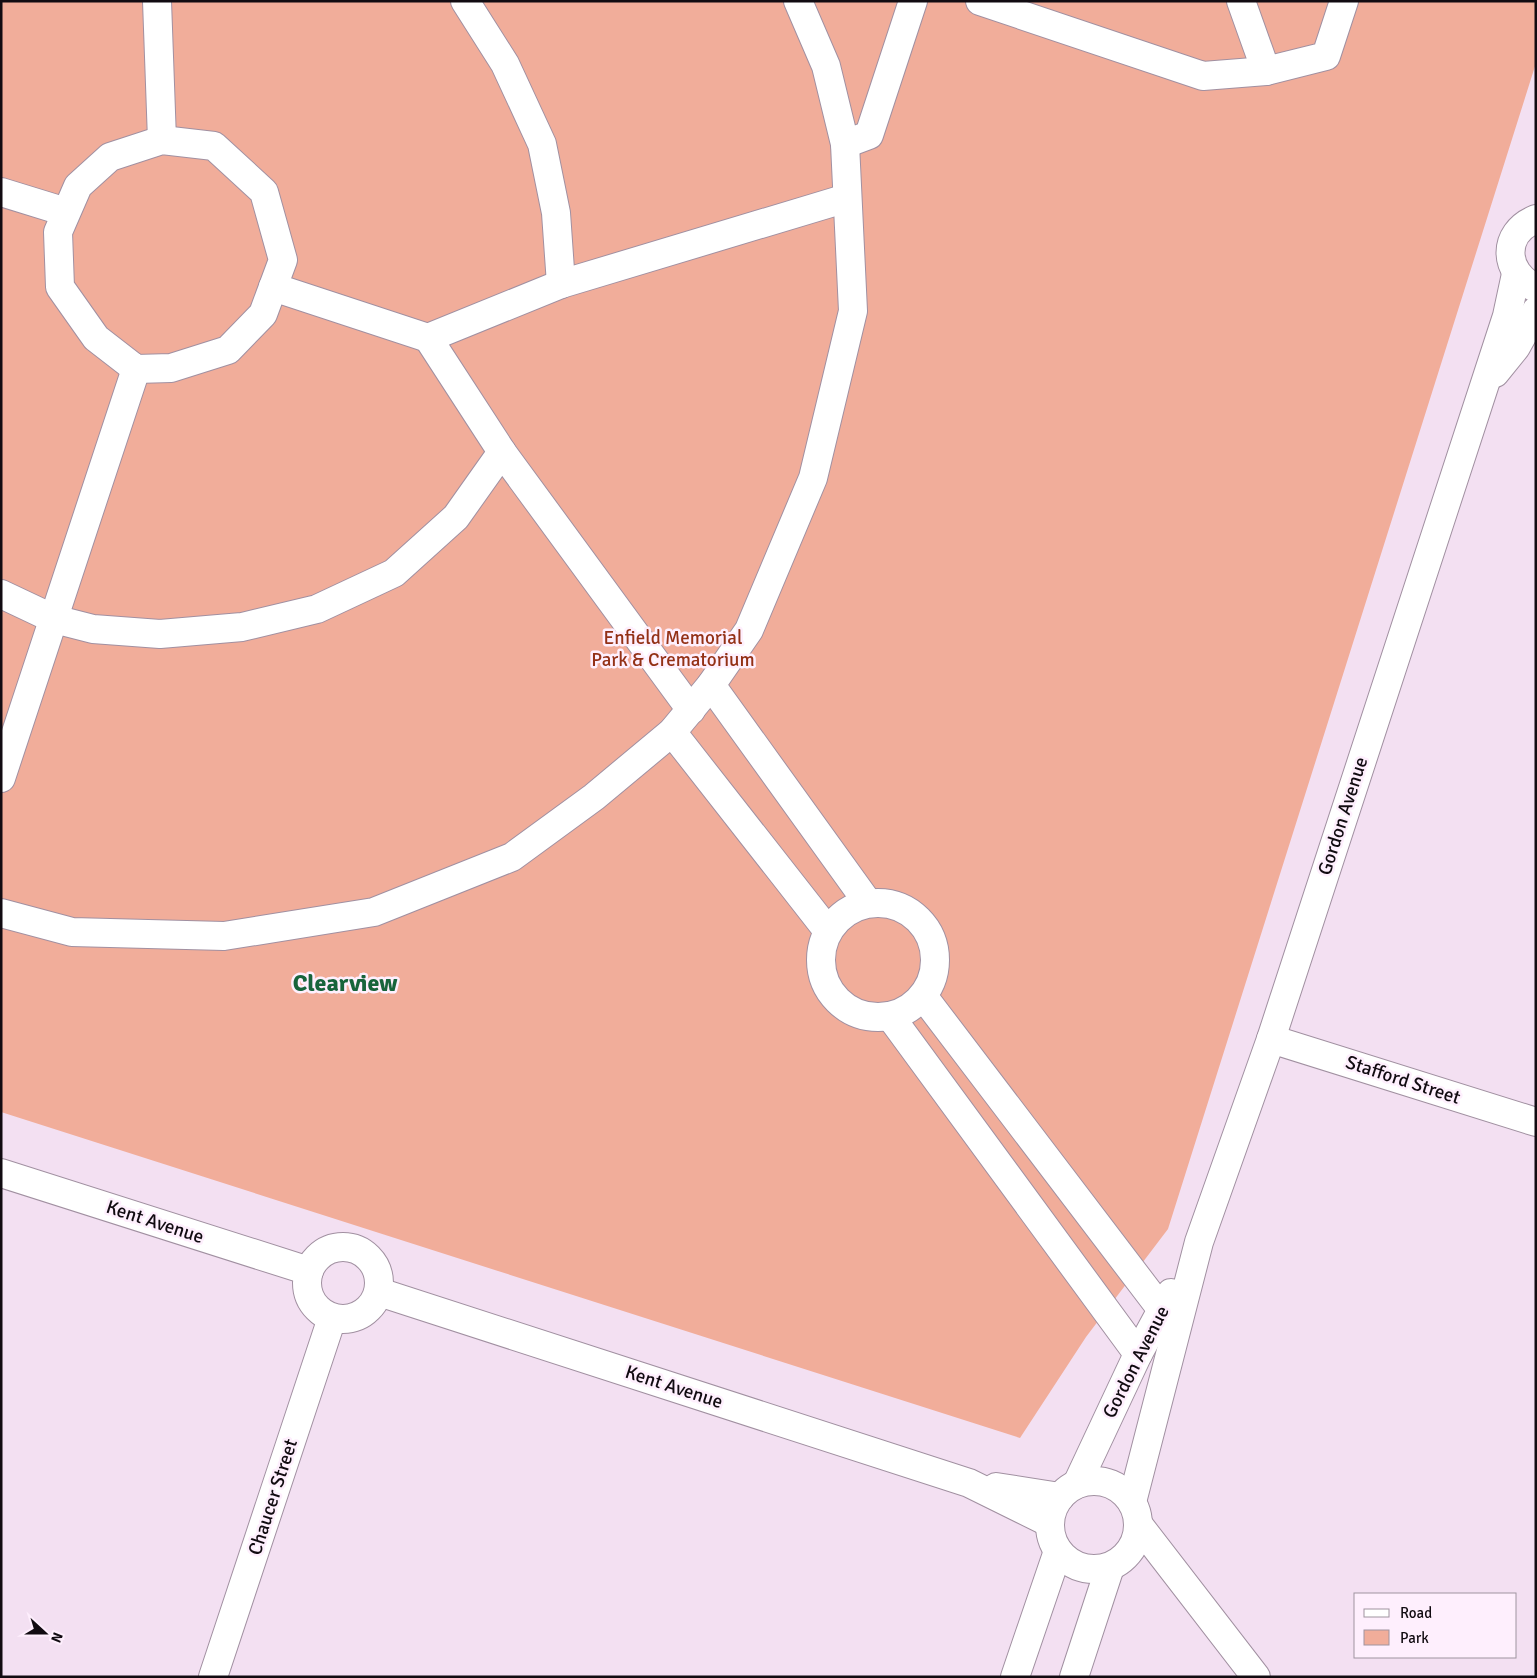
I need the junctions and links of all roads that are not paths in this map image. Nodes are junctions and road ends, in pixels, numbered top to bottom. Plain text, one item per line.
1 (157, 1) edge
2 (465, 1) edge
3 (798, 1) edge
4 (913, 1) edge
5 (980, 1) edge
6 (1241, 1) edge
7 (1344, 1) edge
8 (1266, 71) junction
9 (162, 140) junction
10 (845, 144) junction
11 (1, 192) edge
12 (847, 198) junction
13 (66, 212) junction
14 (1535, 218) edge
15 (1526, 281) edge
16 (561, 284) junction
17 (273, 288) junction
18 (1536, 311) edge
19 (428, 338) junction
20 (136, 369) junction
21 (1483, 388) junction
22 (502, 452) junction
23 (1, 594) edge
24 (54, 619) junction
25 (711, 685) junction
26 (691, 710) junction
27 (672, 732) junction
28 (1, 778) edge
29 (868, 903) junction
30 (1, 912) edge
31 (828, 931) junction
32 (923, 996) junction
33 (890, 1016) junction
34 (1271, 1039) junction
35 (1536, 1122) edge
36 (1, 1173) edge
37 (1199, 1242) junction
38 (309, 1270) junction
39 (379, 1292) junction
40 (1162, 1310) junction
41 (332, 1318) junction
42 (1138, 1354) junction
43 (969, 1483) junction
44 (1068, 1491) junction
45 (1135, 1513) junction
46 (1050, 1523) junction
47 (1058, 1551) junction
48 (1119, 1561) junction
49 (1186, 1587) junction
50 (213, 1677) edge
51 (1015, 1677) edge
52 (1074, 1677) edge
53 (1256, 1677) edge

1 - 9 street
2 - 16 street
3 - 10 street
4 - 10 street
5 - 8 street
6 - 8 street
7 - 8 street
9 - 13 street
9 - 17 street
10 - 12 street
11 - 13 street
12 - 16 street
12 - 25 street
13 - 20 street
14 - 15 street
15 - 21 street, Gordon Avenue
16 - 19 street
17 - 19 street
17 - 20 street
18 - 21 street, Gordon Avenue
19 - 22 street
20 - 24 street
21 - 34 street, Gordon Avenue
22 - 24 street
22 - 26 street
23 - 24 street
24 - 28 street
25 - 26 street
25 - 29 street
26 - 27 street
27 - 30 street
27 - 31 street
29 - 31 street
29 - 32 street
31 - 33 street
32 - 33 street
32 - 40 street
33 - 42 street
34 - 35 street, Stafford Street
34 - 37 street, Gordon Avenue
36 - 38 street, Kent Avenue
37 - 40 street, Gordon Avenue
37 - 45 street, Gordon Avenue
38 - 39 street
38 - 41 street
39 - 41 street
39 - 43 street, Kent Avenue
40 - 42 street, Gordon Avenue
41 - 50 street, Chaucer Street
42 - 44 street, Gordon Avenue
43 - 44 street, Kent Avenue
43 - 46 street, Kent Avenue
44 - 45 street
44 - 46 street
45 - 48 street
45 - 49 street
46 - 47 street
47 - 48 street
47 - 51 street
48 - 49 street
48 - 52 street
49 - 53 street

